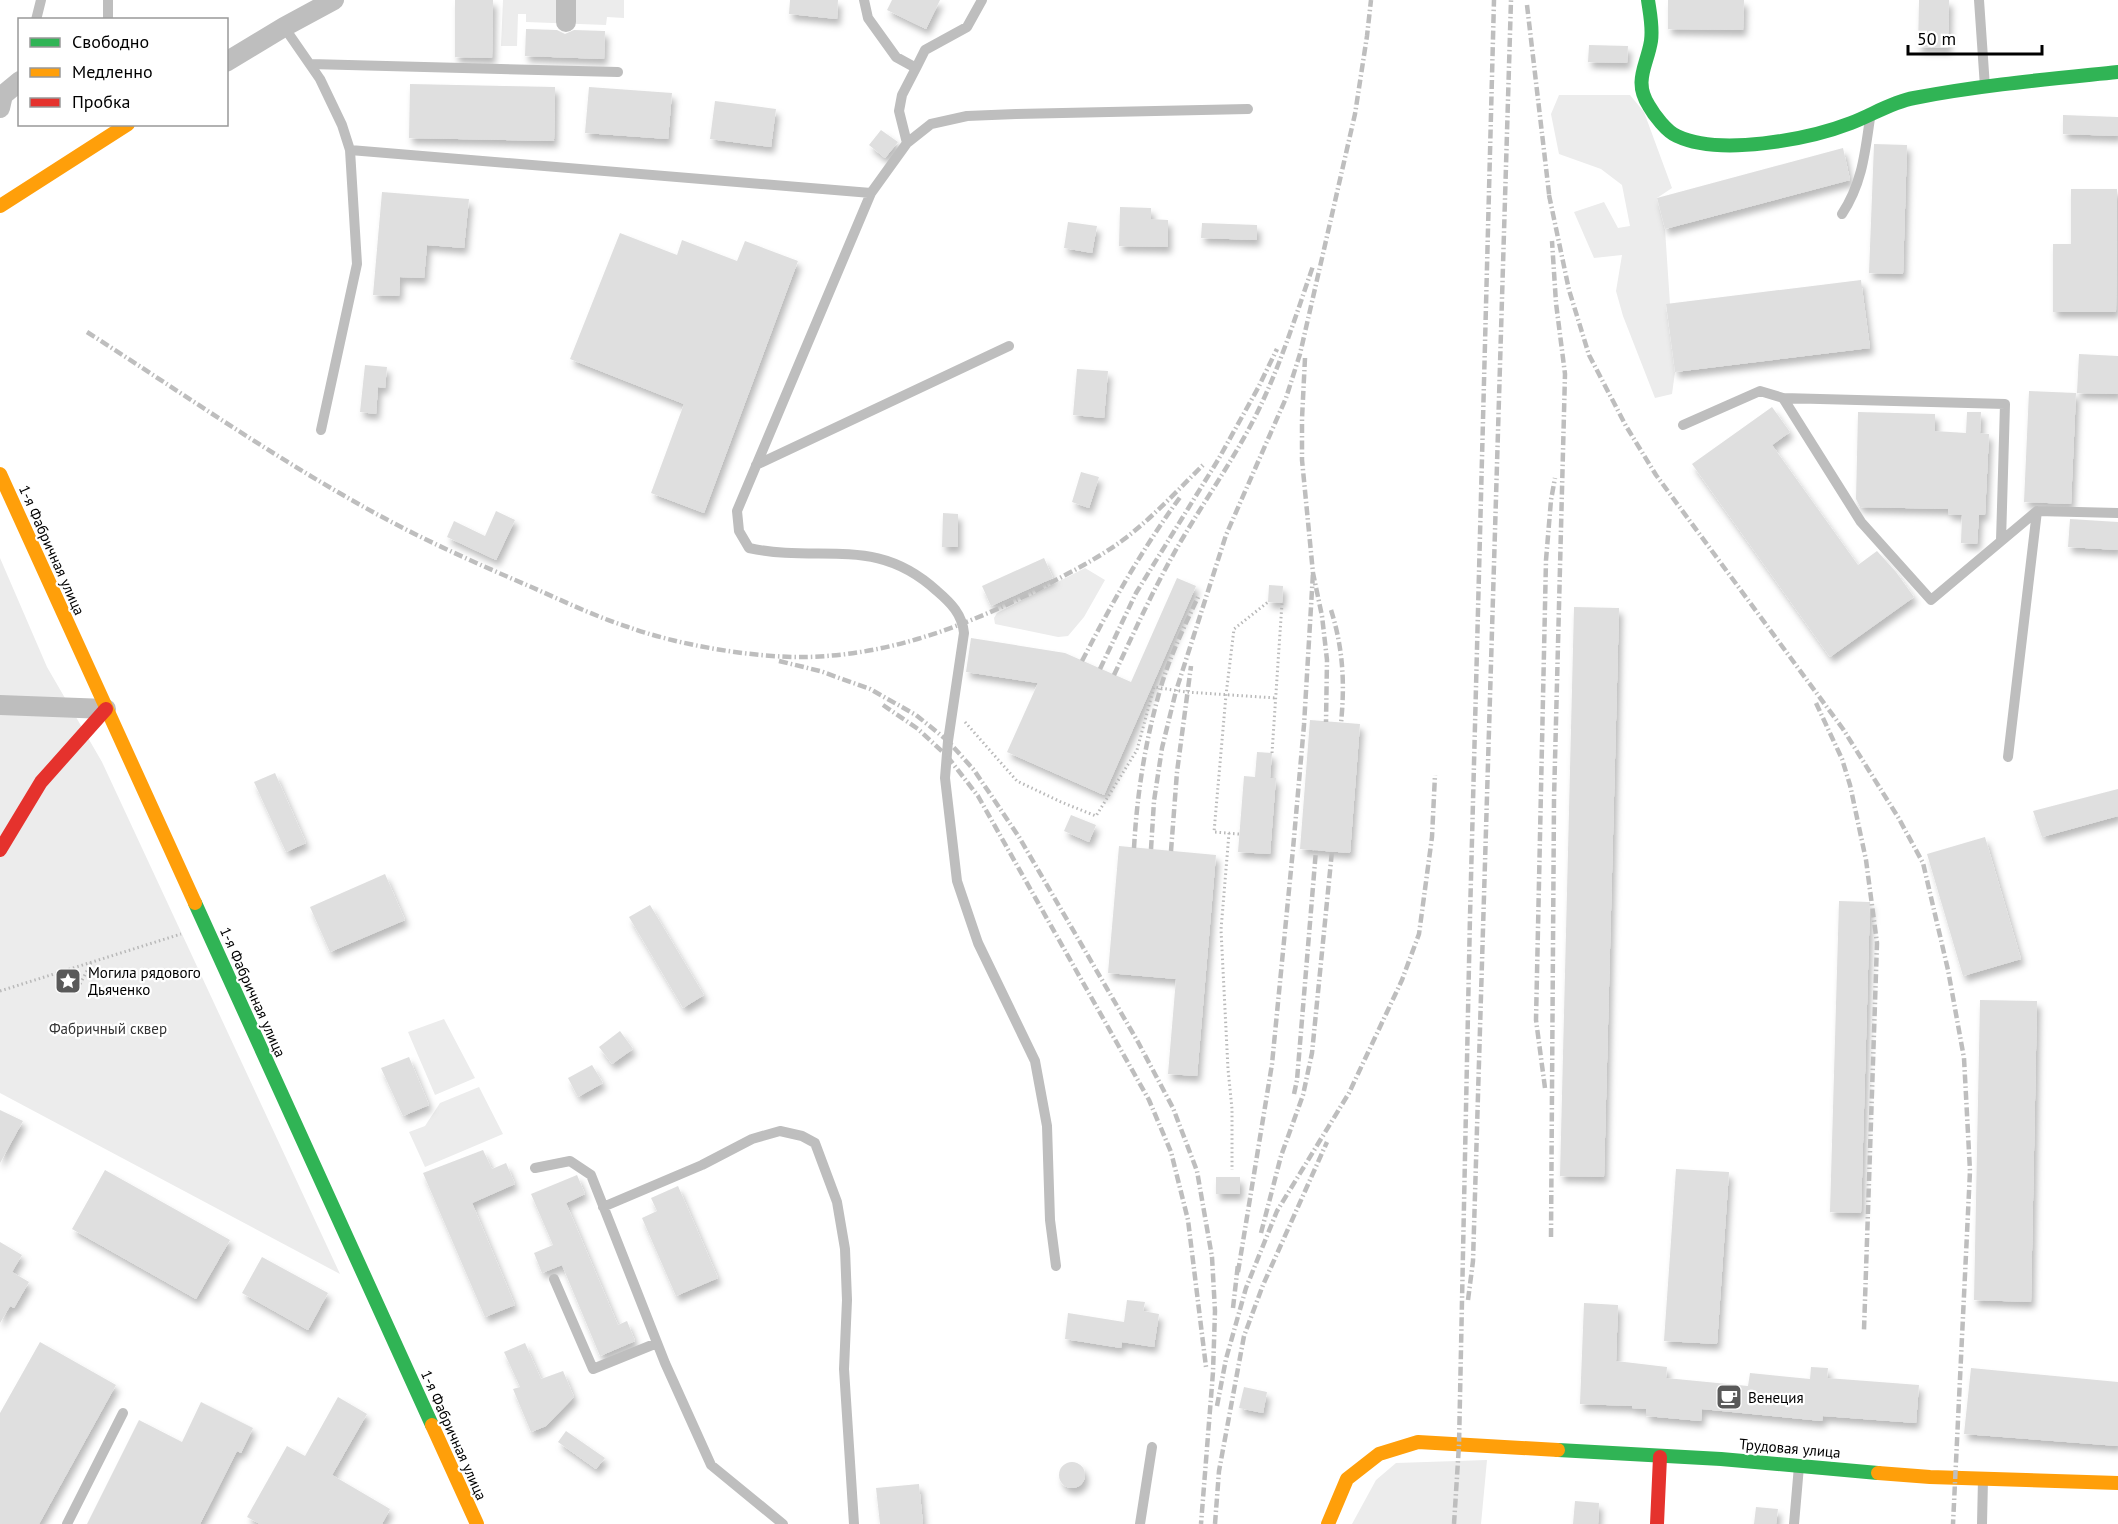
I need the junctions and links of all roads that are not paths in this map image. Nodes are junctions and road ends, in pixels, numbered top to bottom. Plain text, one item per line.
1 (41, 0) edge
2 (108, 0) edge
3 (334, 0) edge
4 (566, 0) edge
5 (864, 0) edge
6 (982, 0) edge
7 (1648, 0) edge
8 (1978, 0) edge
9 (36, 18) edge
10 (108, 18) edge
11 (566, 22) dead end
12 (284, 27) junction
13 (228, 62) edge
14 (309, 64) junction
15 (916, 68) junction
16 (618, 72) dead end
17 (2118, 72) edge
18 (18, 83) edge
19 (1985, 87) junction
20 (0, 108) edge
21 (1248, 109) dead end
22 (1870, 113) junction
23 (109, 130) edge
24 (907, 143) junction
25 (350, 150) junction
26 (871, 193) junction
27 (0, 206) edge
28 (1842, 214) dead end
29 (1009, 346) dead end
30 (1783, 398) junction
31 (1683, 425) dead end
32 (321, 430) dead end
33 (756, 465) junction
34 (0, 474) edge
35 (2037, 511) junction
36 (2118, 513) edge
37 (2001, 541) junction
38 (0, 705) edge
39 (106, 709) junction
40 (2008, 758) dead end
41 (0, 850) edge
42 (535, 1168) dead end
43 (603, 1207) junction
44 (1056, 1266) dead end
45 (554, 1279) dead end
46 (657, 1343) junction
47 (123, 1413) dead end
48 (1152, 1447) dead end
49 (1660, 1457) junction
50 (1799, 1466) junction
51 (1983, 1478) junction
52 (2118, 1483) edge
53 (67, 1524) edge
54 (477, 1524) edge
55 (783, 1524) edge
56 (854, 1524) edge
57 (1140, 1524) edge
58 (1328, 1524) edge
59 (1658, 1524) edge
60 (1794, 1524) edge
61 (1982, 1524) edge

1 - 9 lane
2 - 10 lane
3 - 12 street
4 - 11 street
5 - 15 lane
6 - 15 lane
7 - 22 main road
8 - 19 lane
12 - 13 street
12 - 14 lane
14 - 16 lane
14 - 25 lane
15 - 24 lane
17 - 19 main road
18 - 20 street
19 - 22 main road
21 - 24 lane
22 - 28 lane
23 - 27 main road
24 - 26 lane
25 - 26 lane
25 - 32 lane
26 - 33 lane
29 - 33 lane
30 - 31 lane
30 - 37 lane
30 - 37 lane
33 - 44 lane
34 - 39 main road, 1-я Фабричная улица
35 - 36 lane
35 - 37 lane
35 - 40 lane
38 - 39 street
39 - 41 main road
39 - 54 main road, 1-я Фабричная улица
42 - 43 lane
43 - 46 lane
43 - 56 lane
45 - 46 lane
46 - 55 lane
47 - 53 lane
48 - 57 lane
49 - 50 main road, Трудовая улица
49 - 58 main road, Трудовая улица
49 - 59 main road
50 - 51 main road, Трудовая улица
50 - 60 lane
51 - 52 main road, Трудовая улица
51 - 61 lane

